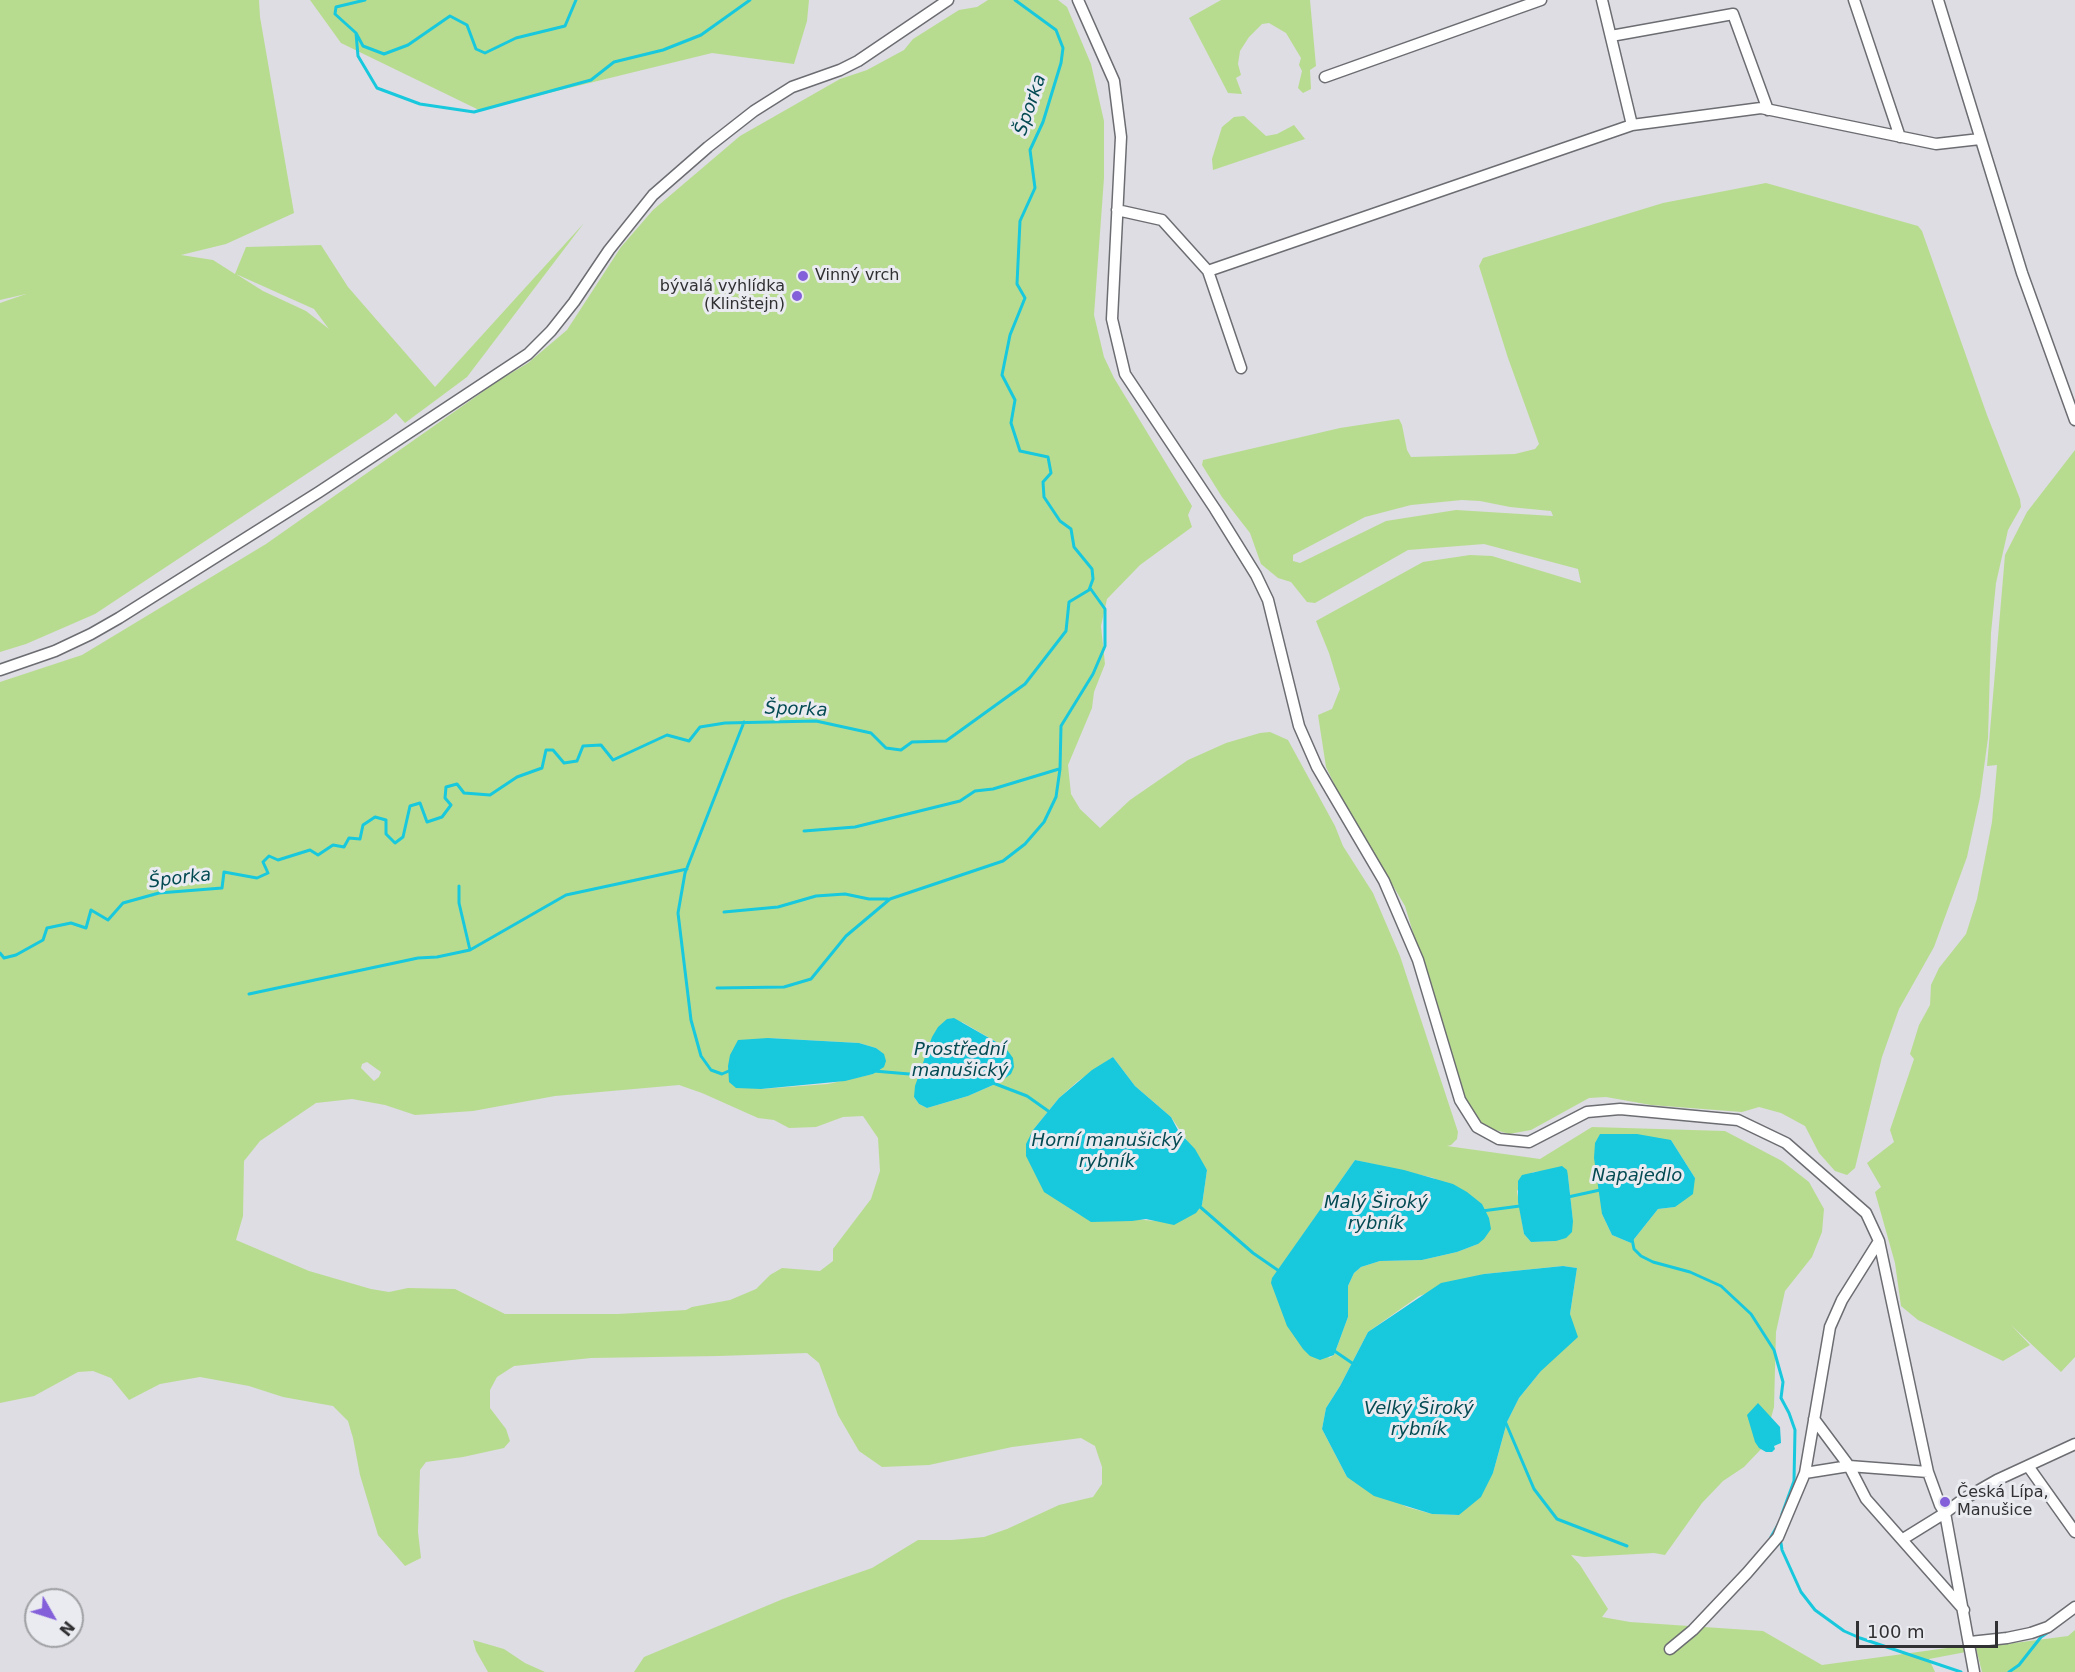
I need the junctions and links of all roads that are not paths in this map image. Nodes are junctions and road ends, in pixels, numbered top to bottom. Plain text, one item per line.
1 (948, 0) edge
2 (1078, 0) edge
3 (1541, 0) edge
4 (1602, 0) edge
5 (1854, 0) edge
6 (1938, 0) edge
7 (1611, 36) junction
8 (1325, 77) dead end
9 (1768, 110) junction
10 (1632, 125) junction
11 (1900, 137) junction
12 (1980, 139) junction
13 (1117, 210) junction
14 (1208, 272) junction
15 (1241, 368) dead end
16 (2075, 420) edge
17 (0, 670) edge
18 (1879, 1241) junction
19 (1814, 1419) junction
20 (2075, 1444) edge
21 (1849, 1466) junction
22 (2028, 1466) junction
23 (1928, 1472) junction
24 (1805, 1473) junction
25 (1945, 1513) junction
26 (2075, 1532) edge
27 (1903, 1539) junction
28 (2075, 1607) edge
29 (1964, 1610) junction
30 (1970, 1642) junction
31 (1670, 1649) dead end
32 (1974, 1672) edge

1 - 17 street
2 - 13 street
3 - 8 street
4 - 7 street
5 - 11 street
6 - 12 street
7 - 9 street
7 - 10 street
9 - 10 street
9 - 11 street
10 - 14 street
11 - 12 street
12 - 16 street
13 - 14 street
13 - 18 street
14 - 15 street
18 - 19 street
18 - 23 street
19 - 21 street
19 - 24 street
20 - 22 street
21 - 23 street
21 - 24 street
21 - 27 street
22 - 25 street
22 - 26 street
23 - 25 street
24 - 31 street
25 - 27 street
25 - 29 street
27 - 29 street
28 - 30 street
29 - 30 street
30 - 32 street

